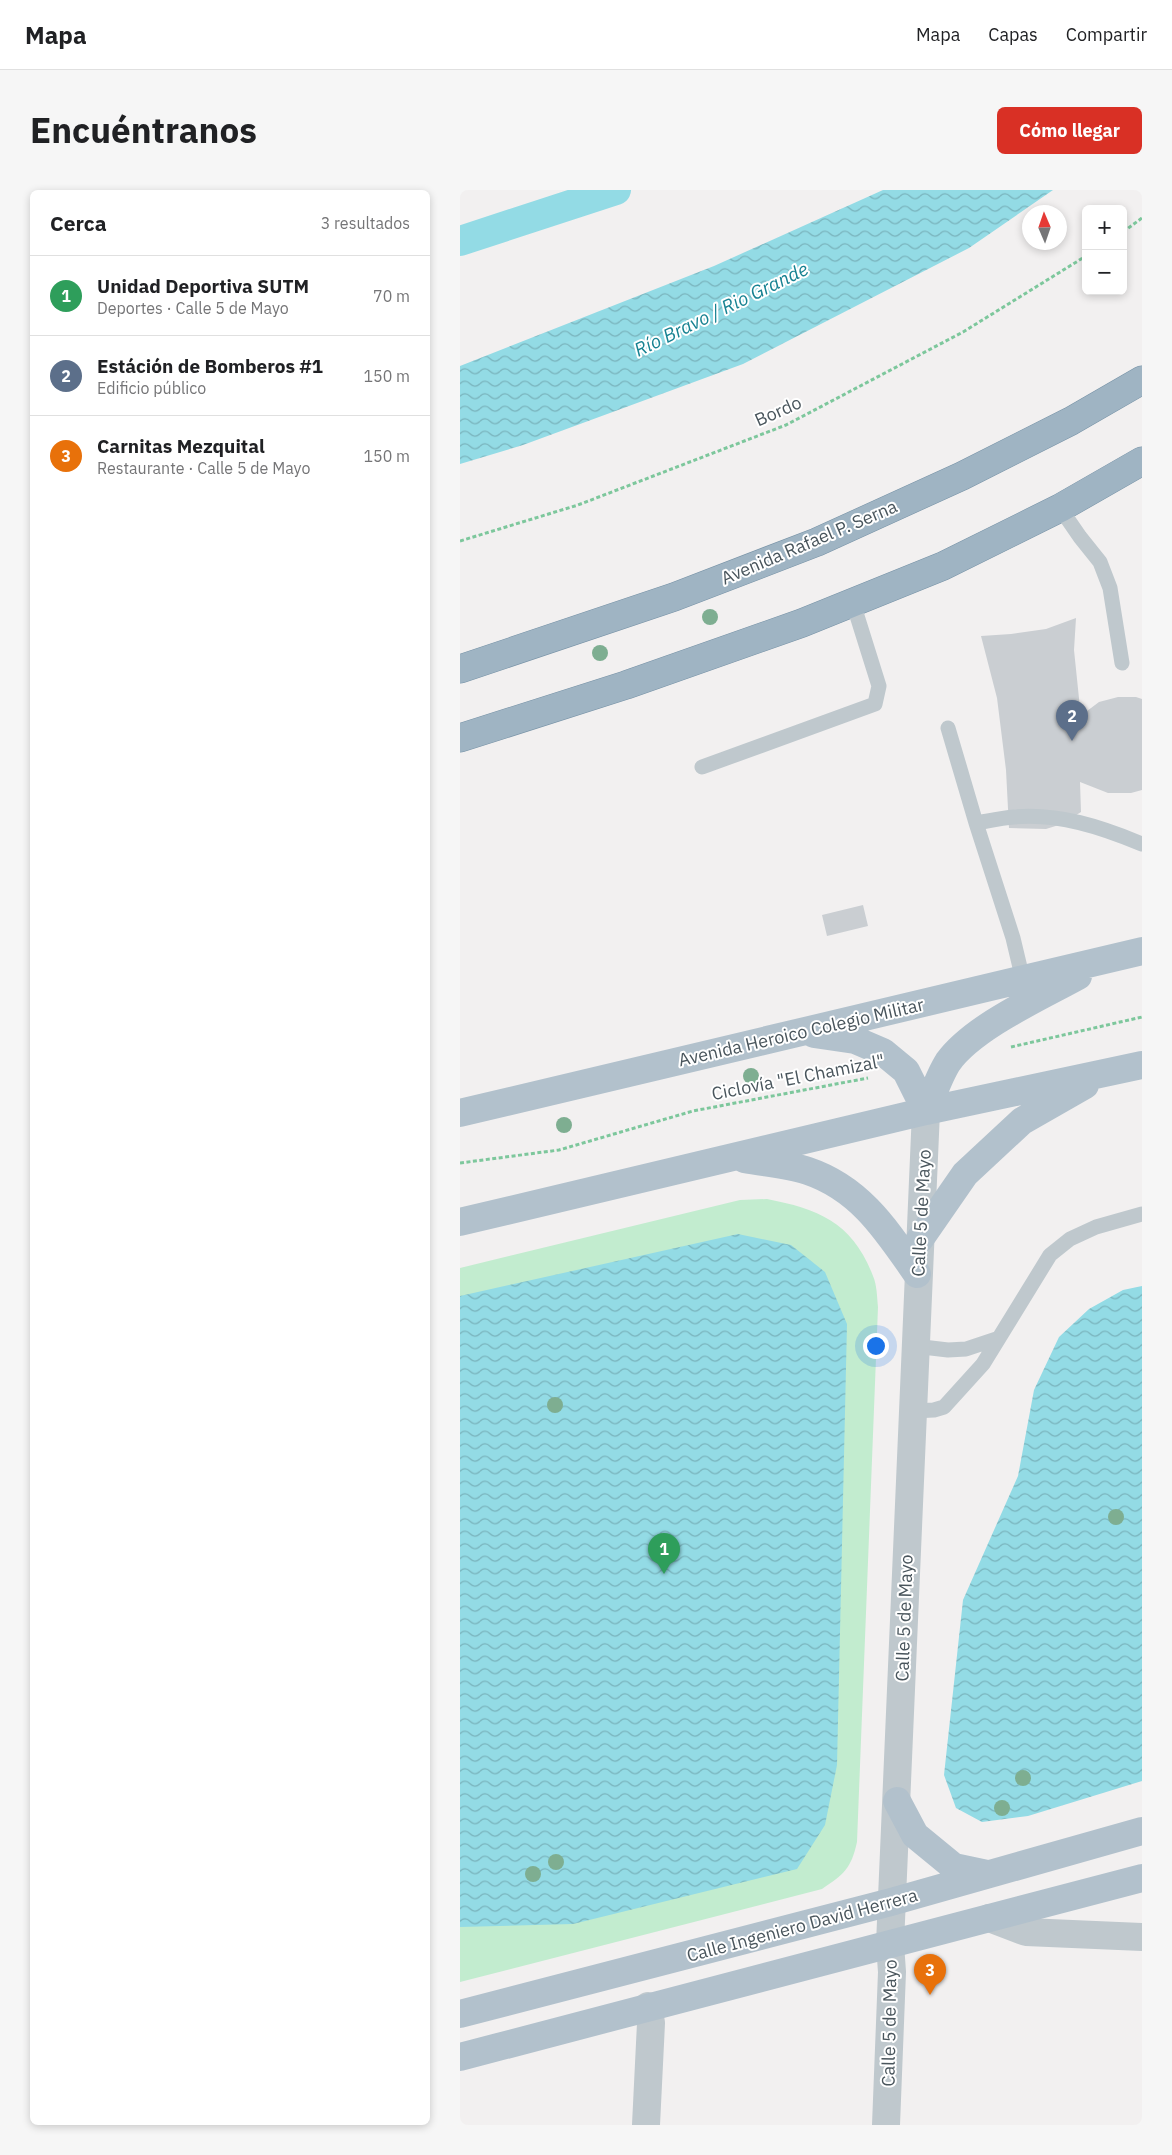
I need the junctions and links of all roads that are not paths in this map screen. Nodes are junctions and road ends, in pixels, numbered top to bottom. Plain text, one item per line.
1 (1142, 380) edge
2 (1142, 461) edge
3 (1060, 508) junction
4 (853, 603) junction
5 (1122, 663) dead end
6 (460, 669) edge
7 (948, 728) dead end
8 (460, 738) edge
9 (702, 767) dead end
10 (976, 823) junction
11 (1142, 844) edge
12 (1142, 951) edge
13 (1105, 961) junction
14 (1022, 980) junction
15 (800, 1032) junction
16 (1142, 1065) edge
17 (1107, 1073) junction
18 (926, 1111) junction
19 (460, 1113) edge
20 (733, 1157) junction
21 (1142, 1214) edge
22 (460, 1222) edge
23 (920, 1238) junction
24 (917, 1274) junction
25 (999, 1338) junction
26 (914, 1346) junction
27 (913, 1411) junction
28 (897, 1801) junction
29 (1142, 1831) edge
30 (986, 1874) junction
31 (1142, 1878) edge
32 (891, 1902) junction
33 (989, 1918) junction
34 (1142, 1937) edge
35 (890, 1944) junction
36 (648, 2006) junction
37 (460, 2014) edge
38 (460, 2057) edge
39 (646, 2125) edge
40 (886, 2125) edge

1 - 6 highway, Avenida Rafael P. Serna
2 - 3 highway
3 - 4 highway
3 - 5 lane
4 - 8 highway
4 - 9 lane
7 - 10 lane
10 - 11 lane
10 - 14 lane
12 - 13 main road, Avenida Heroico Colegio Militar
13 - 14 main road, Avenida Heroico Colegio Militar
13 - 18 main road
14 - 15 main road, Avenida Heroico Colegio Militar
15 - 18 main road
15 - 19 main road, Avenida Heroico Colegio Militar
16 - 17 main road
17 - 18 main road
17 - 23 main road
18 - 20 main road
18 - 23 street, Calle 5 de Mayo
20 - 22 main road
20 - 24 main road
21 - 25 lane
23 - 24 street, Calle 5 de Mayo
24 - 26 street, Calle 5 de Mayo
25 - 26 lane
25 - 27 lane
26 - 27 street, Calle 5 de Mayo
27 - 28 street, Calle 5 de Mayo
28 - 30 main road
28 - 32 street, Calle 5 de Mayo
29 - 30 main road, Calle Ingeniero David Herrera
30 - 32 main road, Calle Ingeniero David Herrera
31 - 33 main road
32 - 35 street, Calle 5 de Mayo
32 - 37 main road, Calle Ingeniero David Herrera
33 - 34 street
33 - 35 main road
35 - 36 main road
35 - 40 street, Calle 5 de Mayo
36 - 38 main road
36 - 39 street

